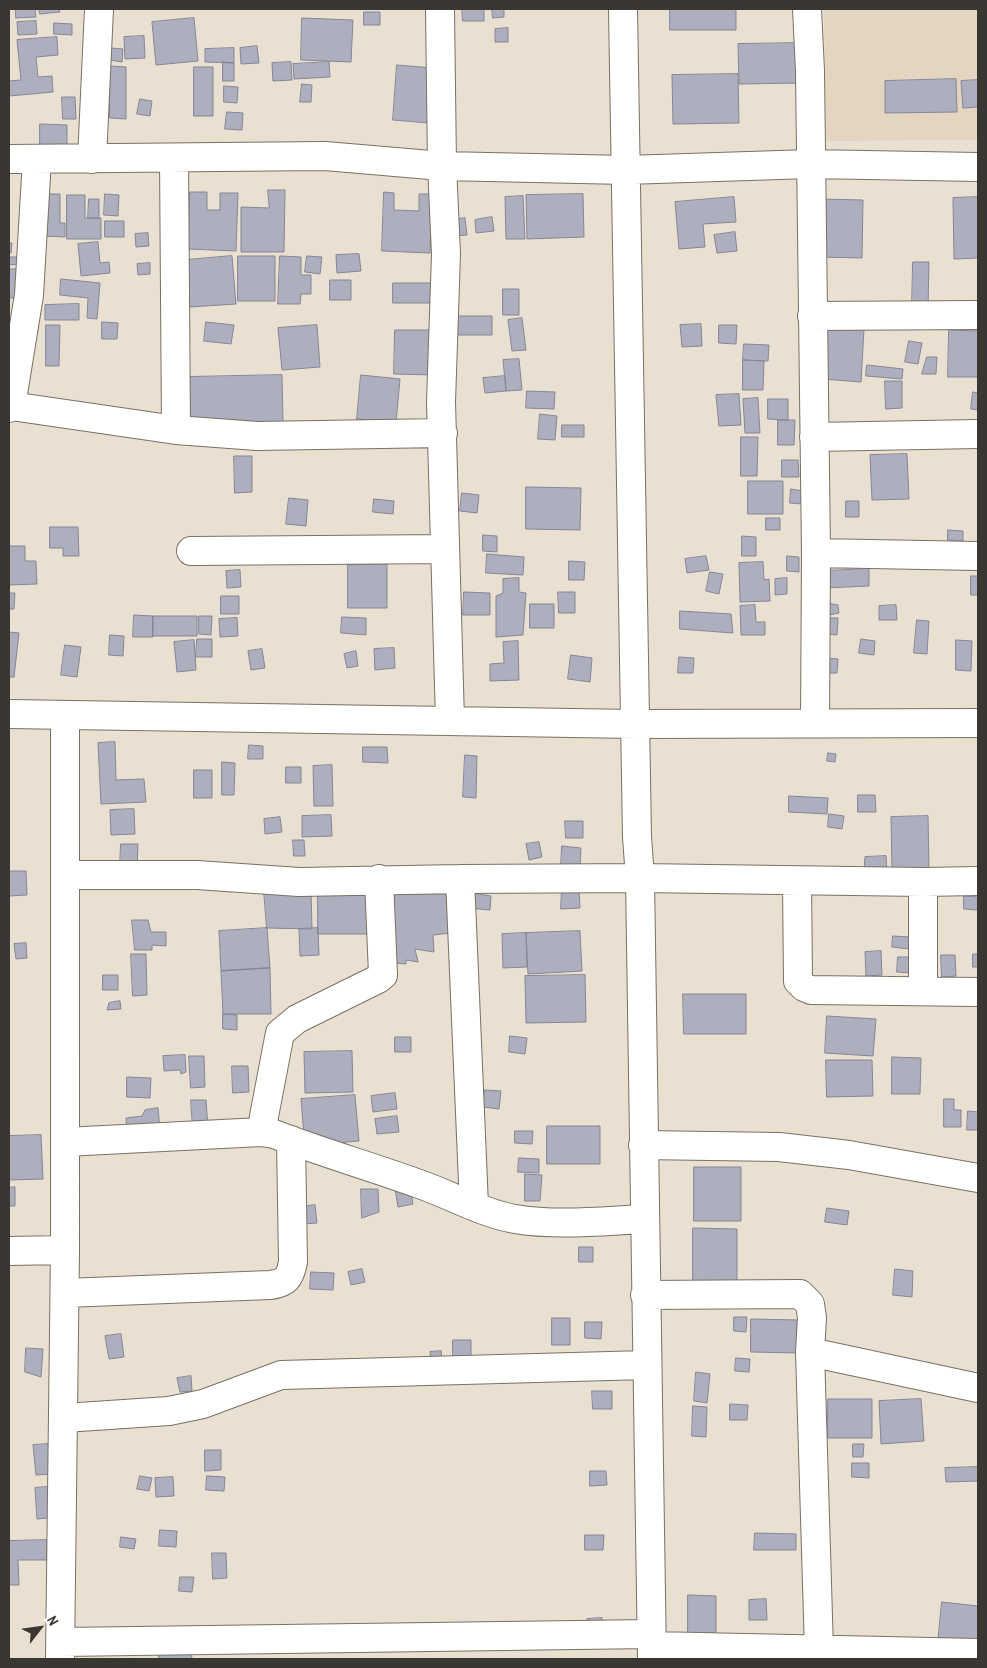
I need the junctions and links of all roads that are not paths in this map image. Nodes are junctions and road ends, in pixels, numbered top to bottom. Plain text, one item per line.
1 (99, 9) edge
2 (440, 9) edge
3 (623, 9) edge
4 (807, 9) edge
5 (92, 158) junction
6 (174, 158) junction
7 (9, 159) edge
8 (37, 159) junction
9 (810, 164) junction
10 (442, 166) junction
11 (978, 167) edge
12 (626, 170) junction
13 (978, 315) edge
14 (812, 316) junction
15 (10, 407) edge
16 (176, 430) junction
17 (442, 433) junction
18 (978, 434) edge
19 (814, 437) junction
20 (445, 549) junction
21 (191, 551) dead end
22 (816, 553) junction
23 (978, 556) edge
24 (9, 714) edge
25 (65, 715) junction
26 (450, 721) junction
27 (815, 723) junction
28 (978, 723) edge
29 (635, 724) junction
30 (66, 875) junction
31 (460, 878) junction
32 (640, 878) junction
33 (379, 880) junction
34 (797, 881) junction
35 (978, 881) edge
36 (923, 882) junction
37 (923, 991) junction
38 (978, 992) edge
39 (261, 1132) junction
40 (291, 1140) junction
41 (66, 1142) junction
42 (643, 1145) junction
43 (978, 1178) edge
44 (474, 1206) junction
45 (644, 1220) junction
46 (66, 1250) junction
47 (9, 1251) edge
48 (65, 1293) junction
49 (645, 1294) junction
50 (810, 1352) junction
51 (646, 1365) junction
52 (978, 1388) edge
53 (64, 1418) junction
54 (651, 1647) edge
55 (819, 1650) junction
56 (61, 1651) edge
57 (978, 1653) edge

1 - 5 street
2 - 10 street
3 - 12 street
4 - 9 street
5 - 6 street
5 - 8 street
6 - 10 street
6 - 16 street
7 - 8 street
8 - 15 street
9 - 11 street
9 - 12 street
9 - 14 street
10 - 12 street
10 - 17 street
12 - 29 street
13 - 14 street
14 - 19 street
15 - 16 street
16 - 17 street
17 - 20 street
18 - 19 street
19 - 22 street
20 - 21 street
20 - 26 street
22 - 23 street
22 - 27 street
24 - 25 street
25 - 26 street
25 - 30 street
26 - 29 street
27 - 28 street
27 - 29 street
29 - 32 street
30 - 33 street
30 - 41 street
31 - 32 street
31 - 33 street
31 - 44 street
32 - 34 street
32 - 42 street
33 - 39 street
34 - 36 street
34 - 37 street
35 - 36 street
36 - 37 street
37 - 38 street
39 - 40 street
39 - 41 street
40 - 44 street
40 - 48 street
41 - 46 street
42 - 43 street
42 - 45 street
44 - 45 street
45 - 49 street
46 - 47 street
46 - 48 street
48 - 53 street
49 - 50 street
49 - 51 street
50 - 52 street
50 - 55 street
51 - 53 street
51 - 54 street
53 - 56 street
54 - 55 street
54 - 56 street
55 - 57 street

